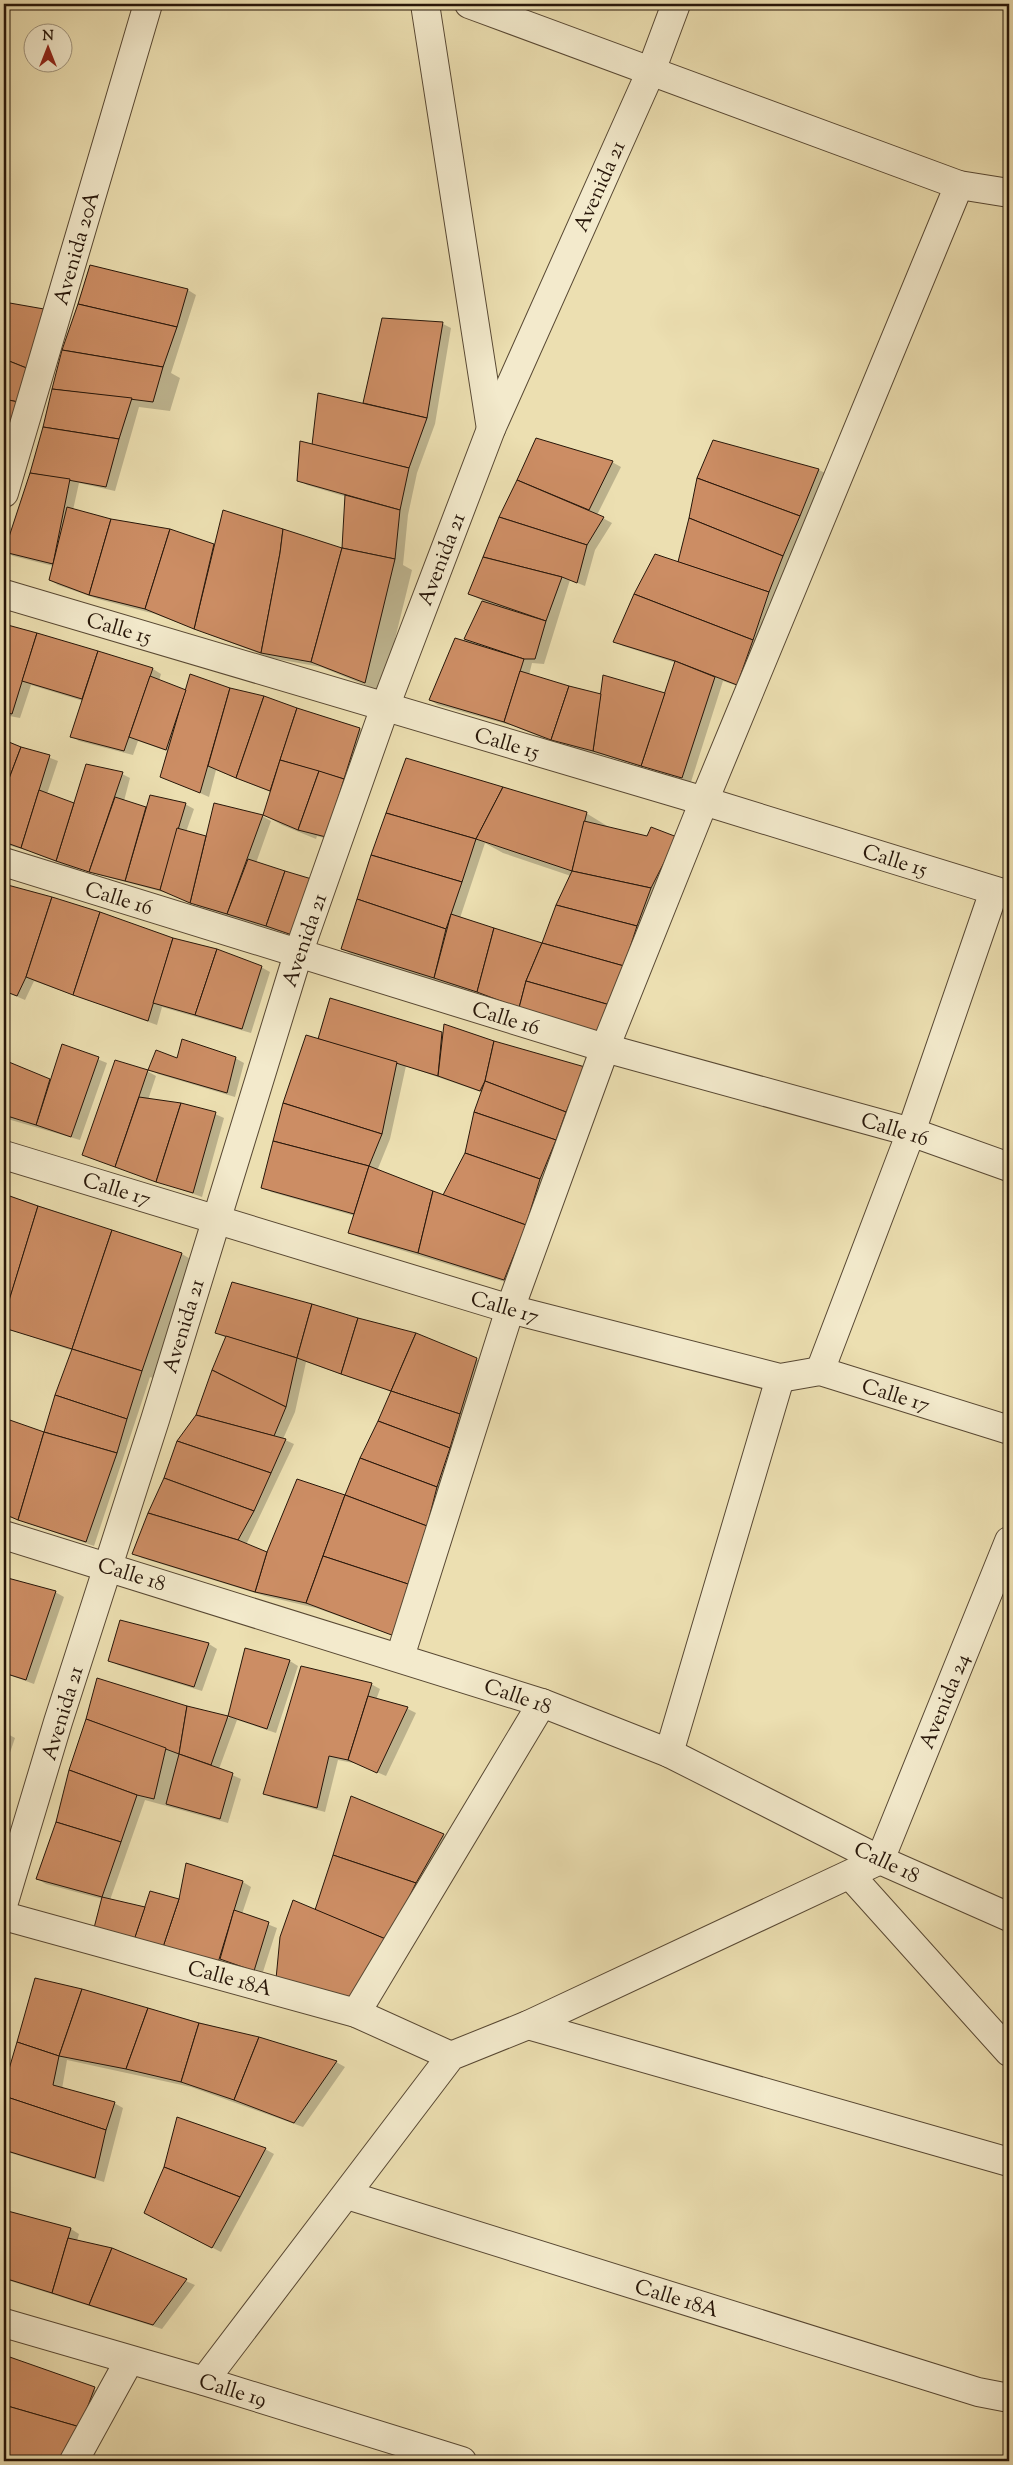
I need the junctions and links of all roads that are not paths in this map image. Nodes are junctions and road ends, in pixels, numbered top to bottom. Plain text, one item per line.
1 (148, 4) edge
2 (425, 4) edge
3 (469, 4) edge
4 (676, 4) edge
5 (651, 70) junction
6 (958, 185) junction
7 (1009, 193) edge
8 (490, 429) junction
9 (4, 493) edge
10 (4, 594) edge
11 (385, 707) junction
12 (704, 801) junction
13 (4, 862) edge
14 (1002, 893) edge
15 (298, 954) junction
16 (605, 1048) junction
17 (911, 1132) junction
18 (4, 1155) edge
19 (1009, 1167) edge
20 (216, 1219) junction
21 (510, 1309) junction
22 (820, 1371) junction
23 (780, 1378) junction
24 (1009, 1430) edge
25 (4, 1535) edge
26 (1009, 1541) edge
27 (108, 1566) junction
28 (400, 1657) junction
29 (542, 1702) junction
30 (669, 1753) junction
31 (880, 1860) junction
32 (850, 1875) junction
33 (4, 1902) edge
34 (4, 1916) edge
35 (1009, 1917) edge
36 (356, 2013) junction
37 (528, 2025) junction
38 (1009, 2052) edge
39 (451, 2056) junction
40 (1009, 2162) edge
41 (347, 2195) junction
42 (4, 2324) edge
43 (129, 2361) junction
44 (204, 2381) junction
45 (1009, 2398) edge
46 (74, 2461) edge
47 (462, 2461) edge

1 - 9 street, Avenida 20A
2 - 8 street
3 - 5 street
4 - 5 street, Avenida 21
5 - 6 street
5 - 8 street, Avenida 21
6 - 7 street
6 - 12 street
8 - 11 street, Avenida 21
10 - 11 street, Calle 15
11 - 12 street, Calle 15
11 - 15 street, Avenida 21
12 - 14 street, Calle 15
12 - 16 street
13 - 15 street, Calle 16
14 - 17 street
15 - 16 street, Calle 16
15 - 20 street, Avenida 21
16 - 17 street, Calle 16
16 - 21 street
17 - 19 street, Calle 16
17 - 22 street
18 - 20 street, Calle 17
20 - 21 street, Calle 17
20 - 27 street, Avenida 21
21 - 23 street, Calle 17
21 - 28 street
22 - 23 street, Calle 17
22 - 24 street, Calle 17
23 - 30 street
25 - 27 street, Calle 18
26 - 31 street, Avenida 24
27 - 28 street, Calle 18
27 - 33 street, Avenida 21
28 - 29 street, Calle 18
29 - 30 street, Calle 18
29 - 36 street
30 - 31 street, Calle 18
31 - 32 street
31 - 35 street, Calle 18
32 - 37 street
32 - 38 street
34 - 36 street, Calle 18A
36 - 39 street, Calle 18A
37 - 39 street
37 - 40 street
39 - 41 street
41 - 44 street
41 - 45 street, Calle 18A
42 - 43 street, Calle 19
43 - 44 street, Calle 19
43 - 46 street
44 - 47 street, Calle 19

